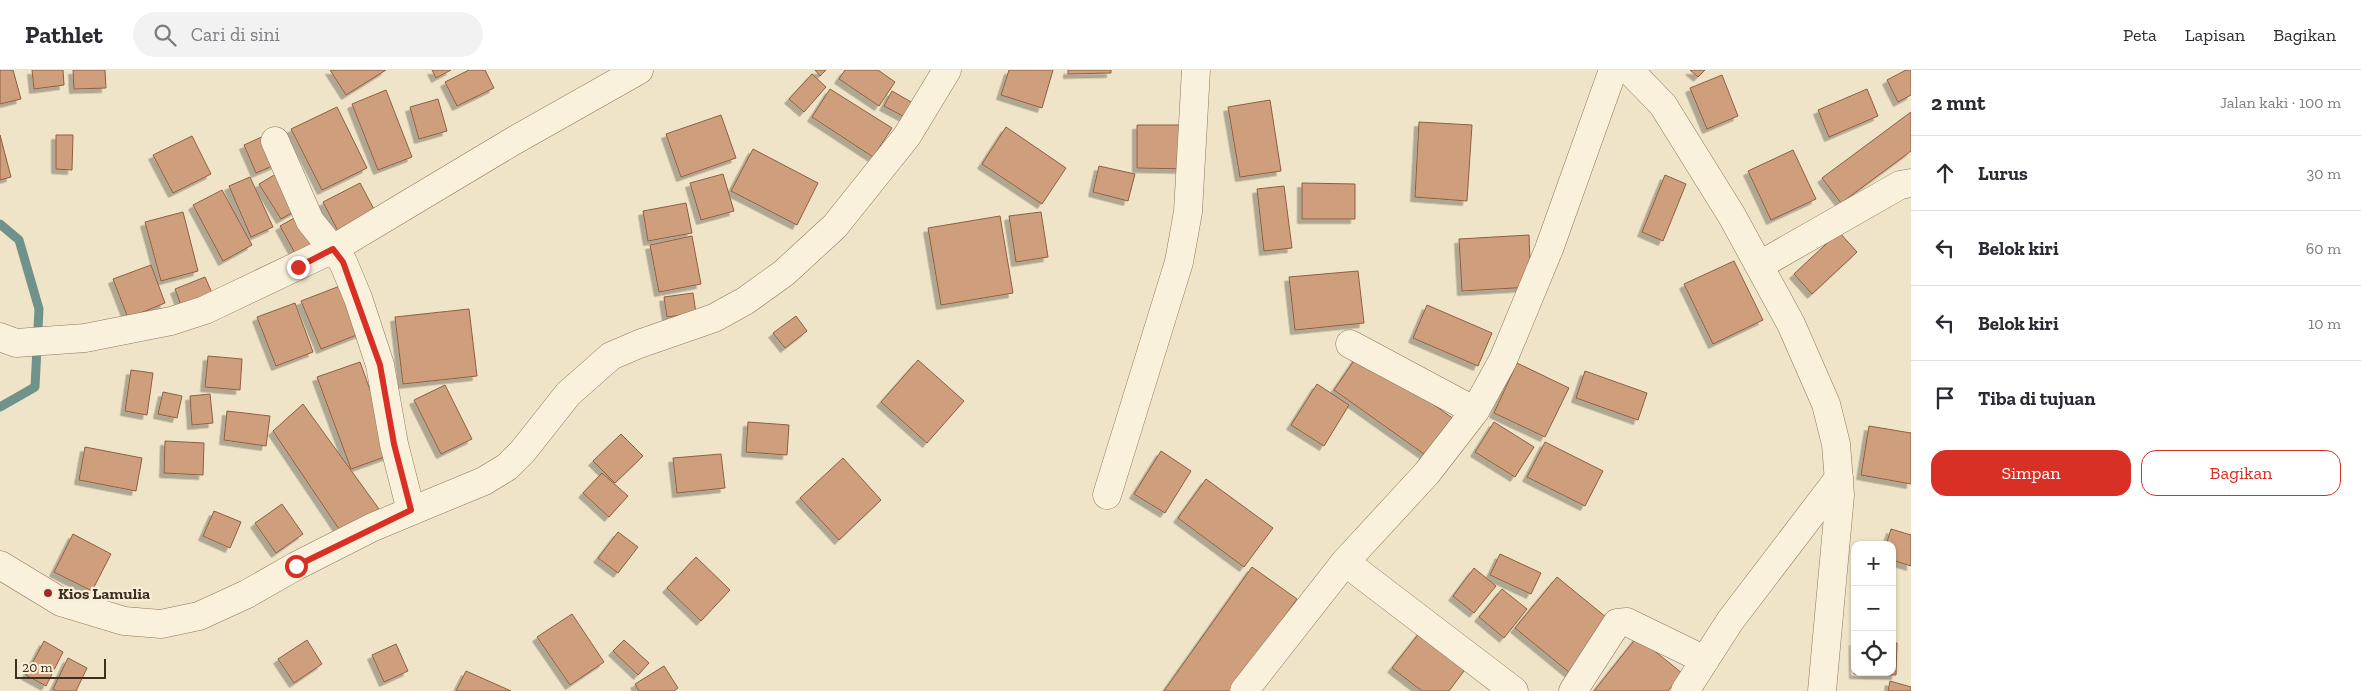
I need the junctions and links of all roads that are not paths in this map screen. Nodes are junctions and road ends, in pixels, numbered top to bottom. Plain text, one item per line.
1 (639, 70) edge
2 (947, 70) edge
3 (1196, 70) edge
4 (1613, 70) edge
5 (1629, 70) edge
6 (275, 141) dead end
7 (1911, 184) edge
8 (338, 256) junction
9 (1760, 265) junction
10 (8, 340) edge
11 (1350, 344) dead end
12 (1475, 411) junction
13 (1839, 478) junction
14 (1107, 495) dead end
15 (411, 510) junction
16 (1345, 562) junction
17 (0, 565) edge
18 (1705, 660) junction
19 (1244, 691) edge
20 (1514, 691) edge
21 (1573, 691) edge
22 (1685, 691) edge
23 (1822, 691) edge

1 - 8 street
2 - 15 street
3 - 14 street
4 - 12 street
5 - 9 street
6 - 8 street
7 - 9 street
8 - 10 street
8 - 15 street
9 - 13 street
11 - 12 street
12 - 16 street
13 - 18 street
13 - 23 street
15 - 17 street
16 - 19 street
16 - 20 street
18 - 21 street
18 - 22 street

